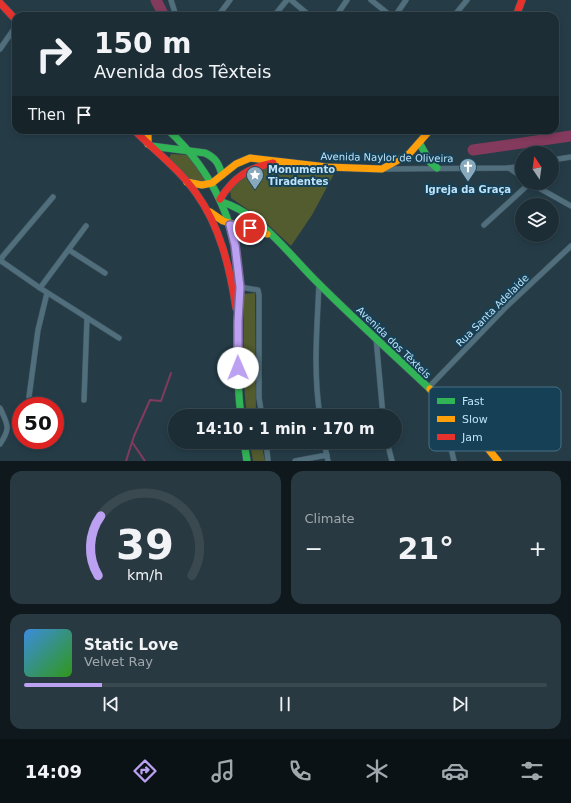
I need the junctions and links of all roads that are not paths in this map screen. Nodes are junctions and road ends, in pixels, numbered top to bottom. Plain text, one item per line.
1 (171, 0) edge
2 (230, 0) edge
3 (287, 0) edge
4 (292, 0) edge
5 (348, 0) edge
6 (371, 0) edge
7 (406, 0) edge
8 (467, 0) edge
9 (522, 0) edge
10 (2, 5) edge
11 (12, 12) edge
12 (175, 12) edge
13 (221, 12) edge
14 (277, 12) edge
15 (306, 12) edge
16 (339, 12) edge
17 (386, 12) edge
18 (398, 12) edge
19 (457, 12) edge
20 (518, 12) edge
21 (12, 16) edge
22 (12, 32) edge
23 (0, 50) edge
24 (138, 134) edge
25 (147, 134) edge
26 (172, 134) edge
27 (427, 134) edge
28 (148, 144) junction
29 (420, 144) junction
30 (187, 150) junction
31 (571, 157) edge
32 (559, 159) edge
33 (280, 162) junction
34 (515, 167) edge
35 (436, 168) junction
36 (509, 168) junction
37 (382, 169) junction
38 (515, 172) edge
39 (222, 175) junction
40 (187, 182) junction
41 (212, 183) junction
42 (522, 190) edge
43 (542, 190) edge
44 (53, 197) dead end
45 (221, 201) junction
46 (571, 206) edge
47 (207, 209) junction
48 (230, 225) junction
49 (484, 225) dead end
50 (86, 226) dead end
51 (274, 238) junction
52 (571, 246) edge
53 (69, 250) junction
54 (1, 257) edge
55 (105, 273) dead end
56 (319, 284) junction
57 (240, 287) junction
58 (40, 288) junction
59 (47, 293) junction
60 (87, 318) junction
61 (238, 322) junction
62 (119, 338) dead end
63 (376, 338) junction
64 (428, 388) joint
65 (29, 397) dead end
66 (84, 400) dead end
67 (0, 408) edge
68 (240, 409) edge
69 (261, 409) edge
70 (319, 409) edge
71 (382, 409) edge
72 (0, 444) edge
73 (245, 449) edge
74 (267, 449) edge
75 (325, 449) edge
76 (389, 449) edge
77 (452, 451) edge
78 (490, 451) edge
79 (326, 455) junction
80 (247, 461) edge
81 (268, 461) edge
82 (295, 461) edge
83 (328, 461) edge
84 (392, 461) edge
85 (454, 461) edge
86 (498, 461) edge

1 - 12 street
2 - 13 street
3 - 14 street
4 - 15 street
5 - 16 street
6 - 17 street
7 - 18 street
8 - 19 street
9 - 20 main road
10 - 11 main road
10 - 21 main road
22 - 23 street
24 - 28 main road
25 - 28 main road
26 - 30 main road
27 - 29 main road
28 - 30 main road
28 - 40 main road
29 - 35 main road
29 - 37 main road
30 - 39 main road
30 - 41 main road
31 - 32 street
33 - 37 main road, Avenida Naylor de Oliveira
33 - 39 main road, Avenida Naylor de Oliveira
33 - 45 main road
34 - 36 street, Avenida Naylor de Oliveira
35 - 36 street, Avenida Naylor de Oliveira
35 - 37 street, Avenida Naylor de Oliveira
36 - 38 street
39 - 41 main road, Avenida Naylor de Oliveira
40 - 41 main road
40 - 47 main road
41 - 45 main road
42 - 49 street
43 - 46 street
44 - 54 street
45 - 48 main road
45 - 51 main road, Avenida dos Têxteis
47 - 48 main road
47 - 61 main road
48 - 51 main road, Avenida dos Têxteis
48 - 57 main road
50 - 53 street
51 - 56 main road, Avenida dos Têxteis
52 - 64 street, Rua Santa Adelaide
53 - 55 street
53 - 58 street
54 - 58 street
56 - 63 main road, Avenida dos Têxteis
56 - 70 street
57 - 61 main road
57 - 69 street
58 - 59 street
59 - 60 street
59 - 65 street
60 - 62 street
60 - 66 street
61 - 68 main road
63 - 64 main road, Avenida dos Têxteis
63 - 71 street
67 - 72 street
73 - 80 main road
74 - 81 street
75 - 79 street
76 - 84 street
77 - 85 street
78 - 86 main road, Avenida dos Têxteis
79 - 82 street
79 - 83 street

